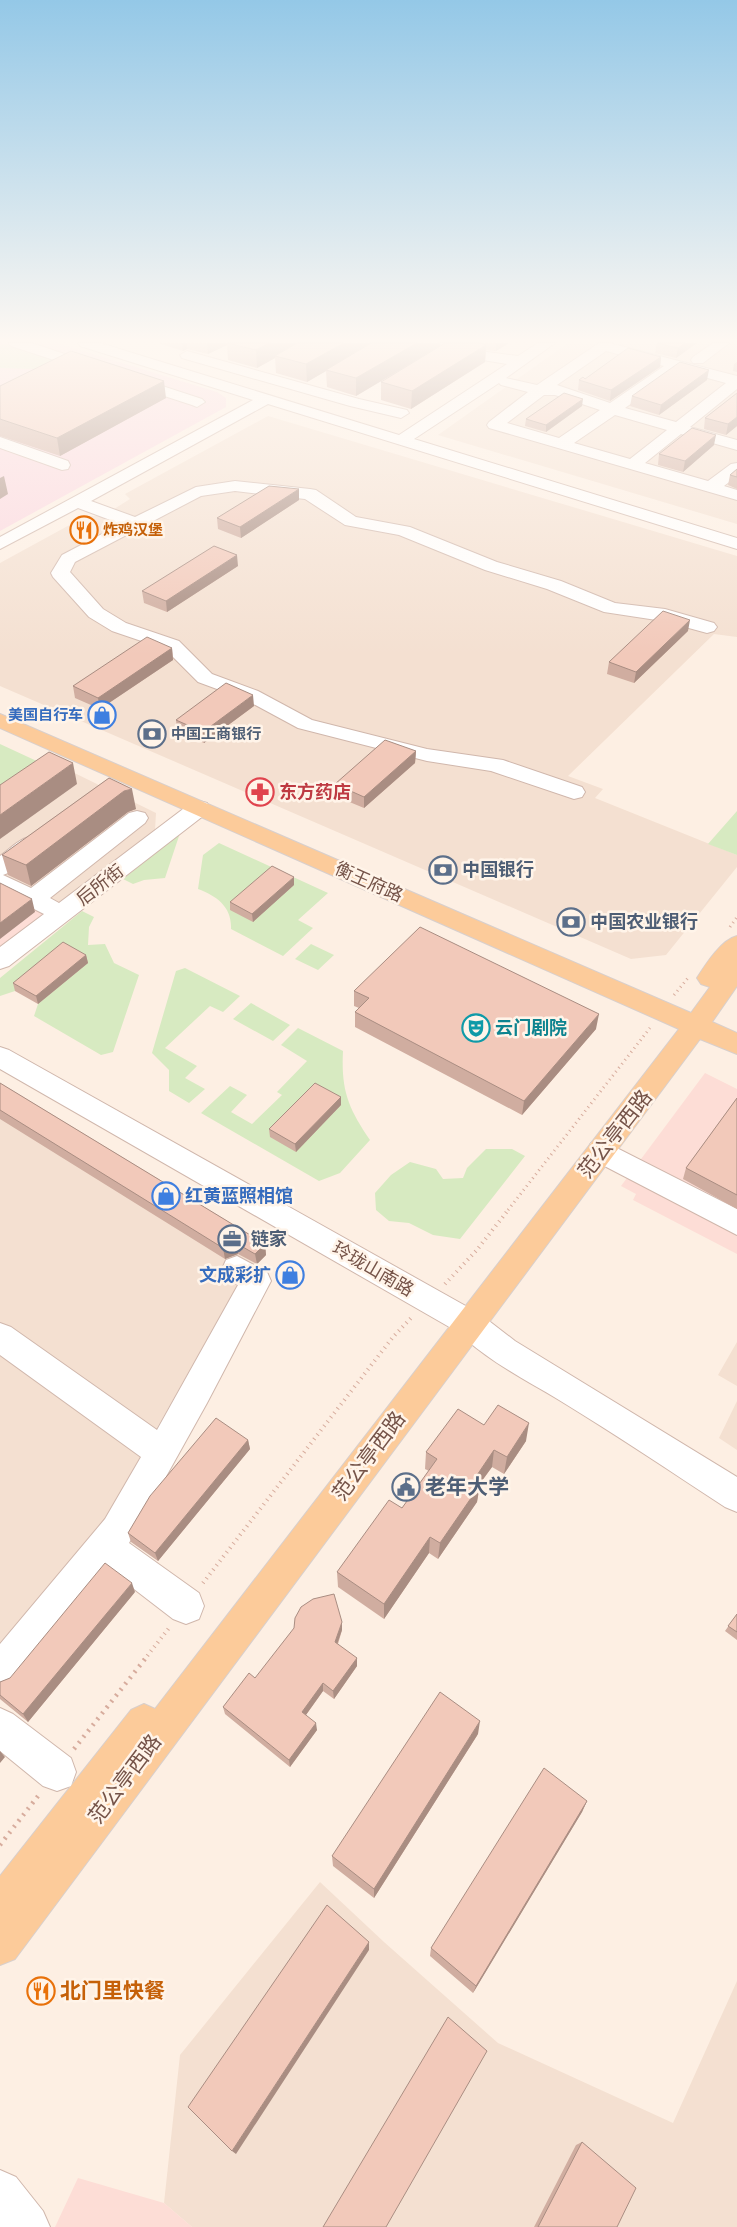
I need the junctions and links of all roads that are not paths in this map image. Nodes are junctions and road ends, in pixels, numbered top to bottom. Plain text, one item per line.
1 (13, 447) edge
2 (178, 447) edge
3 (420, 447) edge
4 (571, 447) edge
5 (655, 447) edge
6 (62, 465) dead end
7 (632, 466) junction
8 (737, 468) edge
9 (710, 488) junction
10 (737, 495) edge
11 (85, 498) junction
12 (144, 519) junction
13 (0, 544) edge
14 (737, 544) edge
15 (708, 627) dead end
16 (0, 704) edge
17 (0, 720) edge
18 (574, 792) dead end
19 (199, 808) junction
20 (137, 818) dead end
21 (54, 826) edge
22 (0, 868) edge
23 (0, 882) edge
24 (33, 899) junction
25 (62, 915) junction
26 (731, 938) edge
27 (0, 960) edge
28 (737, 967) edge
29 (684, 1011) junction
30 (737, 1026) edge
31 (737, 1044) edge
32 (0, 1057) edge
33 (601, 1151) junction
34 (737, 1223) edge
35 (237, 1269) dead end
36 (462, 1319) junction
37 (0, 1337) edge
38 (162, 1452) junction
39 (737, 1496) edge
40 (105, 1546) junction
41 (186, 1606) dead end
42 (0, 1672) edge
43 (0, 1728) edge
44 (57, 1772) dead end
45 (0, 1910) edge
46 (0, 1944) edge
47 (0, 2193) edge
48 (27, 2227) edge

1 - 6 street
2 - 11 street
3 - 14 street
4 - 7 street
5 - 7 street
7 - 9 street
8 - 9 street
9 - 10 street
11 - 12 street
11 - 13 street
12 - 15 street
12 - 18 street
16 - 29 main road, 衡王府路
17 - 19 main road, 衡王府路
19 - 25 street, 后所街
19 - 29 main road, 衡王府路
20 - 24 street
21 - 22 street
23 - 24 street
24 - 25 street
25 - 27 street, 后所街
26 - 29 main road, 范公亭西路
28 - 29 main road, 范公亭西路
29 - 30 main road, 衡王府路
29 - 31 main road, 衡王府路
29 - 33 main road, 范公亭西路
29 - 36 main road, 范公亭西路
32 - 36 street, 玲珑山南路
33 - 34 street
33 - 36 main road, 范公亭西路
35 - 38 street
36 - 39 street, 玲珑山南路
36 - 45 main road, 范公亭西路
36 - 46 main road, 范公亭西路
37 - 38 street
38 - 40 street
40 - 41 street
40 - 42 street
43 - 44 street
47 - 48 street

